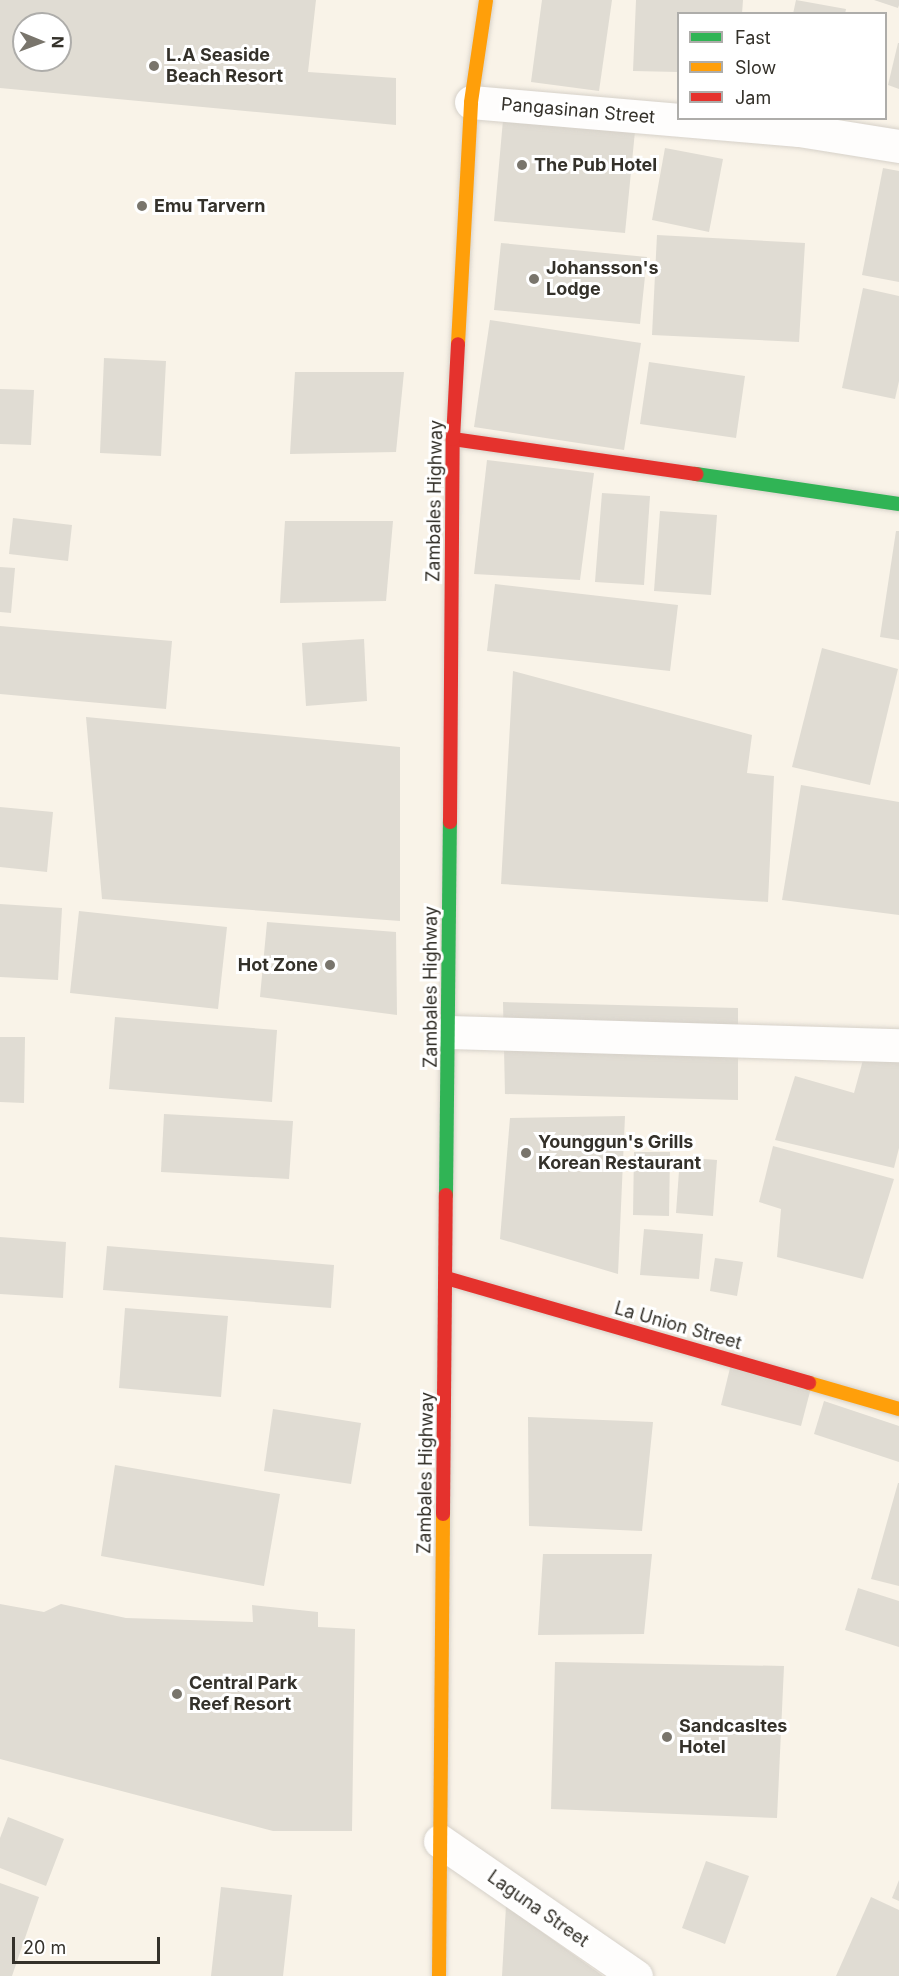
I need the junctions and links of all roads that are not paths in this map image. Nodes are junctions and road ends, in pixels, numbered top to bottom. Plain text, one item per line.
1 (486, 0) edge
2 (471, 102) junction
3 (677, 120) edge
4 (682, 120) edge
5 (899, 146) edge
6 (453, 439) junction
7 (899, 504) edge
8 (449, 1032) junction
9 (899, 1045) edge
10 (446, 1278) junction
11 (899, 1409) edge
12 (440, 1841) junction
13 (439, 1976) edge
14 (636, 1976) edge

1 - 2 main road, Zambales Highway
2 - 3 street, Pangasinan Street
2 - 6 main road, Zambales Highway
4 - 5 street, Pangasinan Street
6 - 7 main road
6 - 8 main road, Zambales Highway
8 - 9 street
8 - 10 main road, Zambales Highway
10 - 11 main road, La Union Street
10 - 12 main road, Zambales Highway
12 - 13 main road, Zambales Highway
12 - 14 street, Laguna Street

